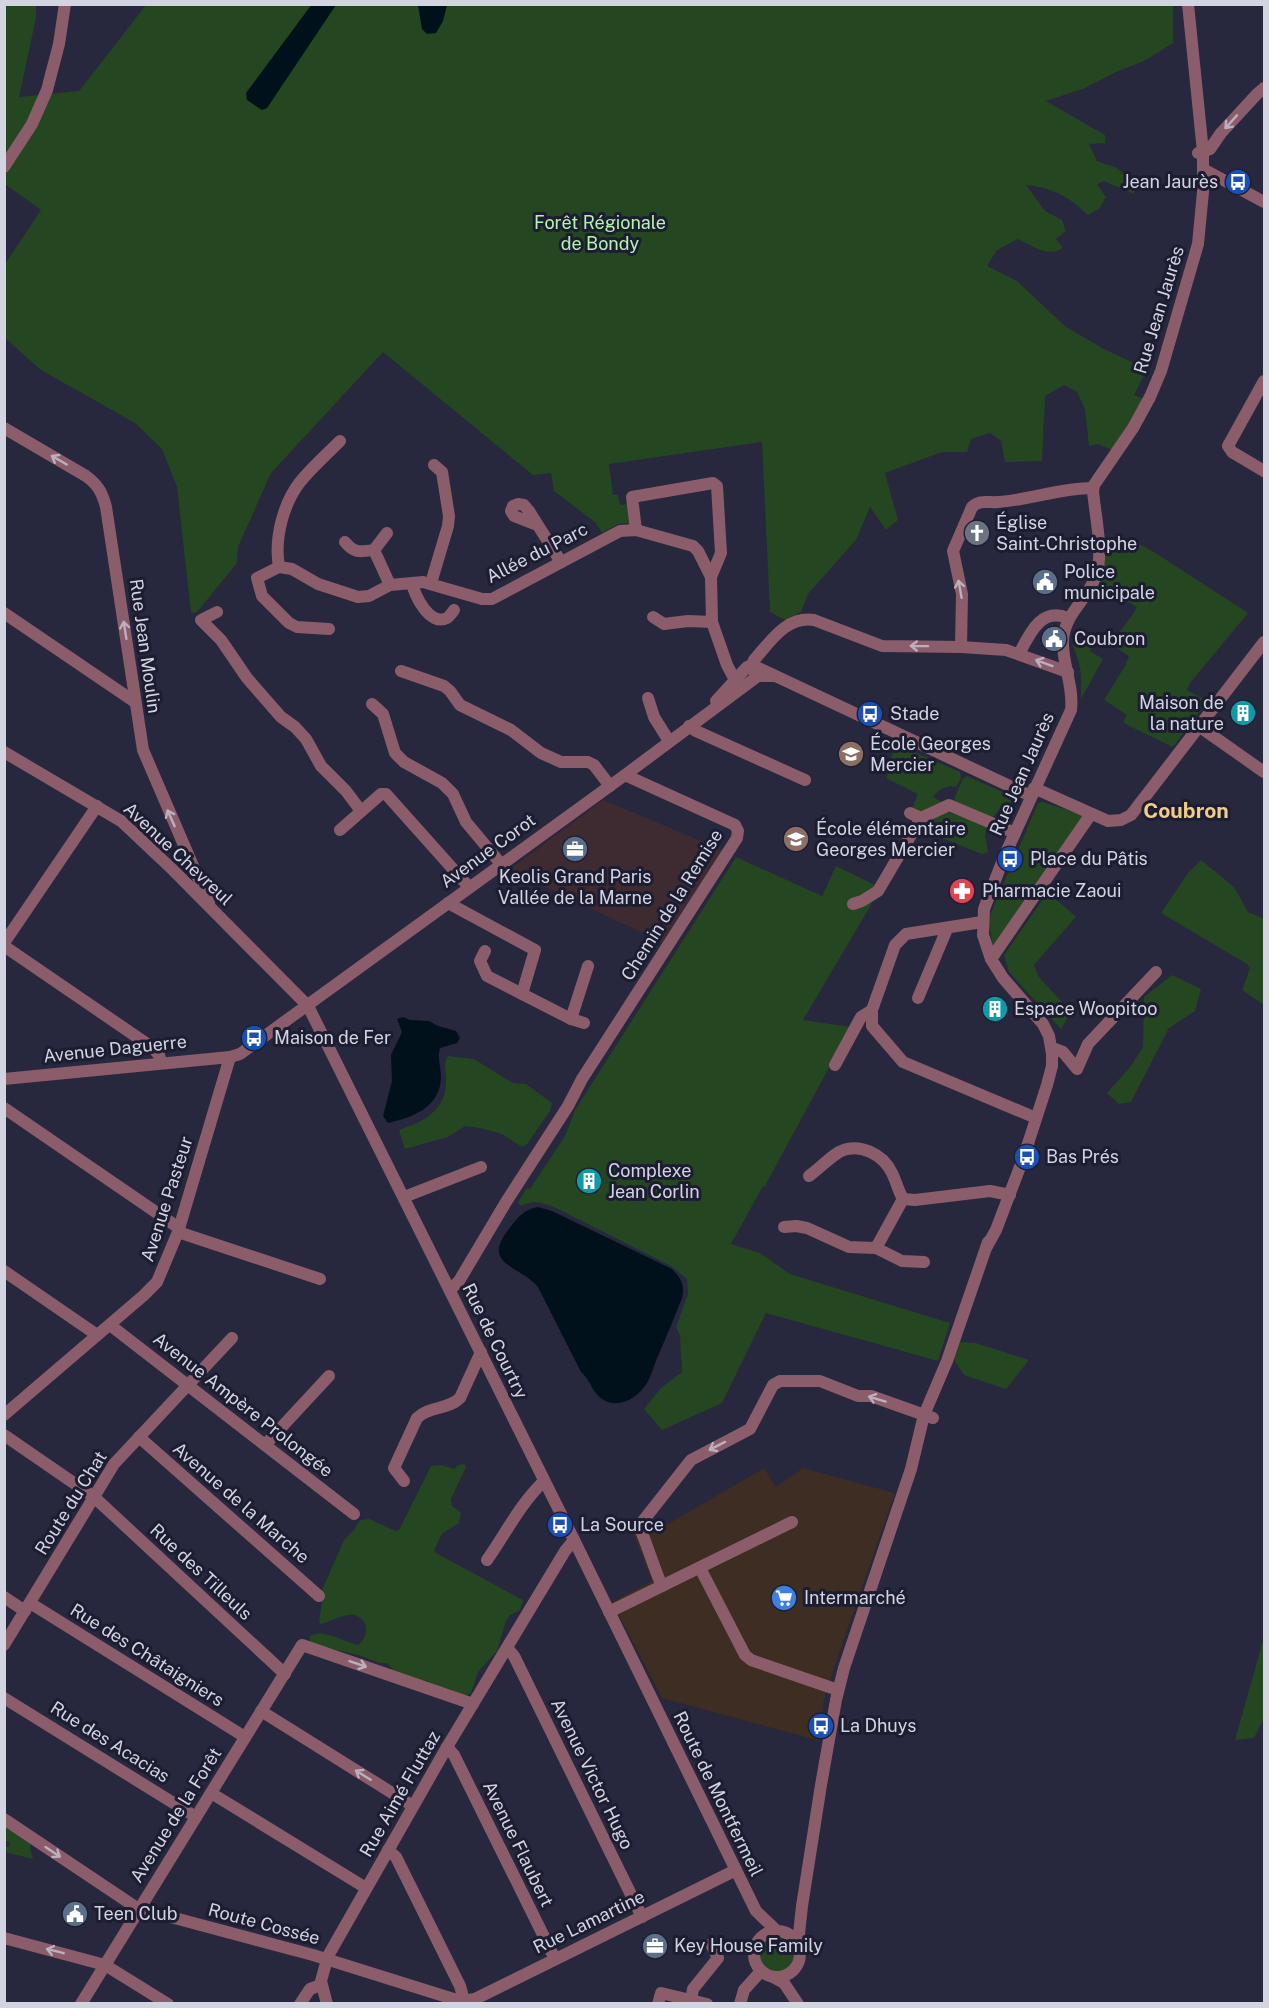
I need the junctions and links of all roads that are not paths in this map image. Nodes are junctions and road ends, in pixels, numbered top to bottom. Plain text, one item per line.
1 (65, 4) edge
2 (1188, 4) edge
3 (1264, 88) edge
4 (1201, 152) junction
5 (4, 167) edge
6 (1203, 169) junction
7 (1264, 202) edge
8 (1264, 381) edge
9 (4, 428) edge
10 (340, 441) dead end
11 (434, 465) dead end
12 (1264, 471) edge
13 (1093, 488) junction
14 (537, 525) dead end
15 (636, 530) junction
16 (387, 533) dead end
17 (345, 542) dead end
18 (374, 550) junction
19 (561, 562) junction
20 (279, 567) junction
21 (711, 577) junction
22 (411, 583) junction
23 (430, 583) junction
24 (390, 585) junction
25 (454, 610) dead end
26 (217, 612) dead end
27 (4, 613) edge
28 (653, 617) dead end
29 (1068, 618) junction
30 (712, 622) junction
31 (329, 628) dead end
32 (1264, 642) edge
33 (961, 647) junction
34 (723, 652) junction
35 (1019, 654) junction
36 (752, 669) junction
37 (401, 671) dead end
38 (1068, 672) junction
39 (735, 680) junction
40 (648, 698) dead end
41 (135, 702) junction
42 (372, 704) dead end
43 (689, 726) junction
44 (1200, 727) junction
45 (669, 741) junction
46 (4, 752) edge
47 (1264, 772) edge
48 (625, 775) junction
49 (805, 780) dead end
50 (610, 786) junction
51 (1033, 792) junction
52 (97, 806) junction
53 (361, 811) junction
54 (1091, 814) junction
55 (340, 830) dead end
56 (1015, 833) junction
57 (501, 864) junction
58 (194, 883) junction
59 (469, 887) junction
60 (448, 903) junction
61 (853, 904) dead end
62 (982, 922) junction
63 (947, 929) junction
64 (4, 945) edge
65 (485, 951) dead end
66 (991, 959) junction
67 (588, 966) dead end
68 (1156, 972) dead end
69 (522, 994) junction
70 (918, 998) dead end
71 (308, 1006) junction
72 (872, 1010) junction
73 (1052, 1048) junction
74 (230, 1057) junction
75 (161, 1062) junction
76 (835, 1065) dead end
77 (4, 1079) edge
78 (4, 1108) edge
79 (1036, 1118) junction
80 (481, 1167) dead end
81 (809, 1176) dead end
82 (1007, 1194) junction
83 (404, 1197) junction
84 (903, 1199) junction
85 (784, 1227) dead end
86 (179, 1230) junction
87 (876, 1248) junction
88 (924, 1262) dead end
89 (4, 1271) edge
90 (320, 1279) dead end
91 (450, 1290) junction
92 (110, 1325) junction
93 (97, 1335) junction
94 (232, 1338) dead end
95 (481, 1352) junction
96 (329, 1376) dead end
97 (187, 1385) junction
98 (4, 1415) edge
99 (928, 1416) junction
100 (4, 1435) edge
101 (139, 1437) junction
102 (265, 1445) junction
103 (404, 1481) dead end
104 (544, 1481) junction
105 (94, 1497) junction
106 (354, 1514) dead end
107 (792, 1522) dead end
108 (574, 1540) junction
109 (487, 1560) dead end
110 (700, 1568) junction
111 (662, 1586) junction
112 (319, 1596) dead end
113 (4, 1597) edge
114 (27, 1607) junction
115 (609, 1612) junction
116 (4, 1645) edge
117 (507, 1648) junction
118 (285, 1674) junction
119 (835, 1689) junction
120 (648, 1693) joint
121 (4, 1698) edge
122 (472, 1704) junction
123 (261, 1711) junction
124 (245, 1737) junction
125 (447, 1747) junction
126 (211, 1793) junction
127 (413, 1806) junction
128 (196, 1816) junction
129 (4, 1819) edge
130 (388, 1850) junction
131 (736, 1870) junction
132 (366, 1888) junction
133 (802, 1906) junction
134 (139, 1909) junction
135 (756, 1911) junction
136 (642, 1917) junction
137 (778, 1930) junction
138 (4, 1938) edge
139 (759, 1939) junction
140 (798, 1943) junction
141 (711, 1944) dead end
142 (327, 1959) junction
143 (555, 1959) junction
144 (105, 1965) junction
145 (793, 1972) junction
146 (767, 1974) junction
147 (321, 1985) junction
148 (691, 2000) junction
149 (459, 2002) edge
150 (81, 2004) edge
151 (168, 2004) edge
152 (300, 2004) edge
153 (327, 2004) edge
154 (658, 2004) edge
155 (707, 2004) edge
156 (740, 2004) edge
157 (800, 2004) edge

1 - 5 street
2 - 4 street, Rue Jean Jaurès
3 -> 4 street
4 - 6 street, Rue Jean Jaurès
6 - 7 street
6 - 13 street, Rue Jean Jaurès
8 - 12 street
41 -> 9 street, Rue Jean Moulin
10 - 20 street
11 - 23 street
13 - 29 street, Rue Jean Jaurès
33 -> 13 street
14 - 19 street
15 - 19 street, Allée du Parc
15 - 21 street
15 - 21 street
16 - 18 street
17 - 18 street
18 - 24 street
19 - 23 street, Allée du Parc
20 - 24 street, Allée du Parc
20 - 31 street
21 - 30 street
22 - 23 street, Allée du Parc
22 - 24 street, Allée du Parc
22 - 25 street
26 - 53 street
27 - 41 street
28 - 30 street
29 - 35 street
29 - 38 street, Rue Jean Jaurès
30 - 34 street
32 - 44 street
33 - 35 street
33 -> 36 street
34 - 36 street
34 - 39 street
38 -> 35 street
36 - 39 street, Avenue Corot
36 - 43 street, Avenue Corot
36 - 51 street
37 - 50 street
38 - 51 street, Rue Jean Jaurès
39 - 43 street, Avenue Corot
40 - 45 street
58 -> 41 street, Rue Jean Moulin
42 - 57 street
43 - 45 street, Avenue Corot
43 - 49 street
44 - 47 street
44 - 54 street
45 - 48 street, Avenue Corot
46 - 52 street, Avenue Chevreul
48 - 50 street, Avenue Corot
48 - 91 street, Chemin de la Remise
50 - 57 street, Avenue Corot
51 - 54 street
51 - 56 street, Rue Jean Jaurès
52 - 58 street, Avenue Chevreul
52 - 64 street
53 - 55 street
53 - 59 street
54 - 66 street
56 - 61 street
56 - 62 street, Rue Jean Jaurès
57 - 59 street, Avenue Corot
58 - 71 street, Avenue Chevreul
59 - 60 street, Avenue Corot
60 - 69 street
60 - 71 street, Avenue Corot
62 - 63 street
62 - 66 street, Rue Jean Jaurès
63 - 70 street
63 - 72 street
64 - 75 street
65 - 69 street
66 - 73 street, Rue Jean Jaurès
67 - 69 street
68 - 73 street
71 - 74 street
71 - 83 street, Rue de Courtry
72 - 76 street
72 - 79 street
73 - 79 street
74 - 75 street, Avenue Daguerre
74 - 86 street, Avenue Pasteur
75 - 77 street, Avenue Daguerre
78 - 86 street
79 - 82 street
80 - 83 street
81 - 84 street
82 - 84 street
82 - 99 street
83 - 91 street, Rue de Courtry
84 - 87 street
85 - 87 street
86 - 90 street
86 - 92 street, Avenue Pasteur
87 - 88 street
89 - 93 street
91 - 95 street, Rue de Courtry
92 - 93 street, Avenue Pasteur
92 - 97 street, Avenue Ampère Prolongée
93 - 98 street, Avenue Pasteur
94 - 97 street, Route du Chat
95 - 103 street
95 - 104 street, Rue de Courtry
96 - 102 street
97 - 101 street, Route du Chat
97 - 102 street, Avenue Ampère Prolongée
99 -> 111 street
99 - 119 street
100 - 105 street, Rue des Tilleuls
101 - 105 street, Route du Chat
101 - 112 street, Avenue de la Marche
102 - 106 street, Avenue Ampère Prolongée
104 - 108 street, Rue de Courtry
104 - 109 street
105 - 114 street, Route du Chat
105 - 118 street, Rue des Tilleuls
107 - 110 street
108 - 115 street, Rue de Courtry
108 - 117 street, Rue Aimé Fluttaz
110 - 111 street
110 - 119 street
111 - 115 street
113 - 114 street, Rue des Châtaigniers
114 - 116 street, Route du Chat
114 - 124 street, Rue des Châtaigniers
115 - 120 street, Rue de Courtry
117 - 122 street, Rue Aimé Fluttaz
117 - 136 street, Avenue Victor Hugo
118 -> 122 street, Avenue de la Forêt
118 - 123 street, Avenue de la Forêt
119 - 133 street
120 - 131 street, Route de Montfermeil
121 - 128 street, Rue des Acacias
122 - 125 street, Rue Aimé Fluttaz
123 - 124 street, Avenue de la Forêt
127 -> 123 street
124 - 126 street, Avenue de la Forêt
125 - 127 street, Rue Aimé Fluttaz
125 - 143 street, Avenue Flaubert
126 - 128 street, Avenue de la Forêt
126 - 132 street
127 - 130 street, Rue Aimé Fluttaz
128 - 134 street, Avenue de la Forêt
129 -> 134 street, Route Cossée
130 - 132 street, Rue Aimé Fluttaz
130 - 149 street
131 - 135 street, Route de Montfermeil
131 - 136 street, Rue Lamartine
132 - 142 street, Rue Aimé Fluttaz
133 - 137 street
133 - 140 street
134 - 142 street, Route Cossée
134 - 144 street, Avenue de la Forêt
135 - 137 street, Route de Montfermeil
135 - 139 street, Route de Montfermeil
136 - 143 street, Rue Lamartine
137 - 139 street
137 - 140 street
144 -> 138 street
139 - 146 street
140 - 145 street
141 - 148 street
142 - 147 street, Rue Aimé Fluttaz
142 - 149 street, Route Cossée
143 - 149 street, Rue Lamartine
144 - 150 street, Avenue de la Forêt
144 - 151 street
145 - 146 street
145 - 157 street
146 - 156 street
146 - 157 street
147 - 152 street
147 - 153 street
148 - 154 street
148 - 155 street

